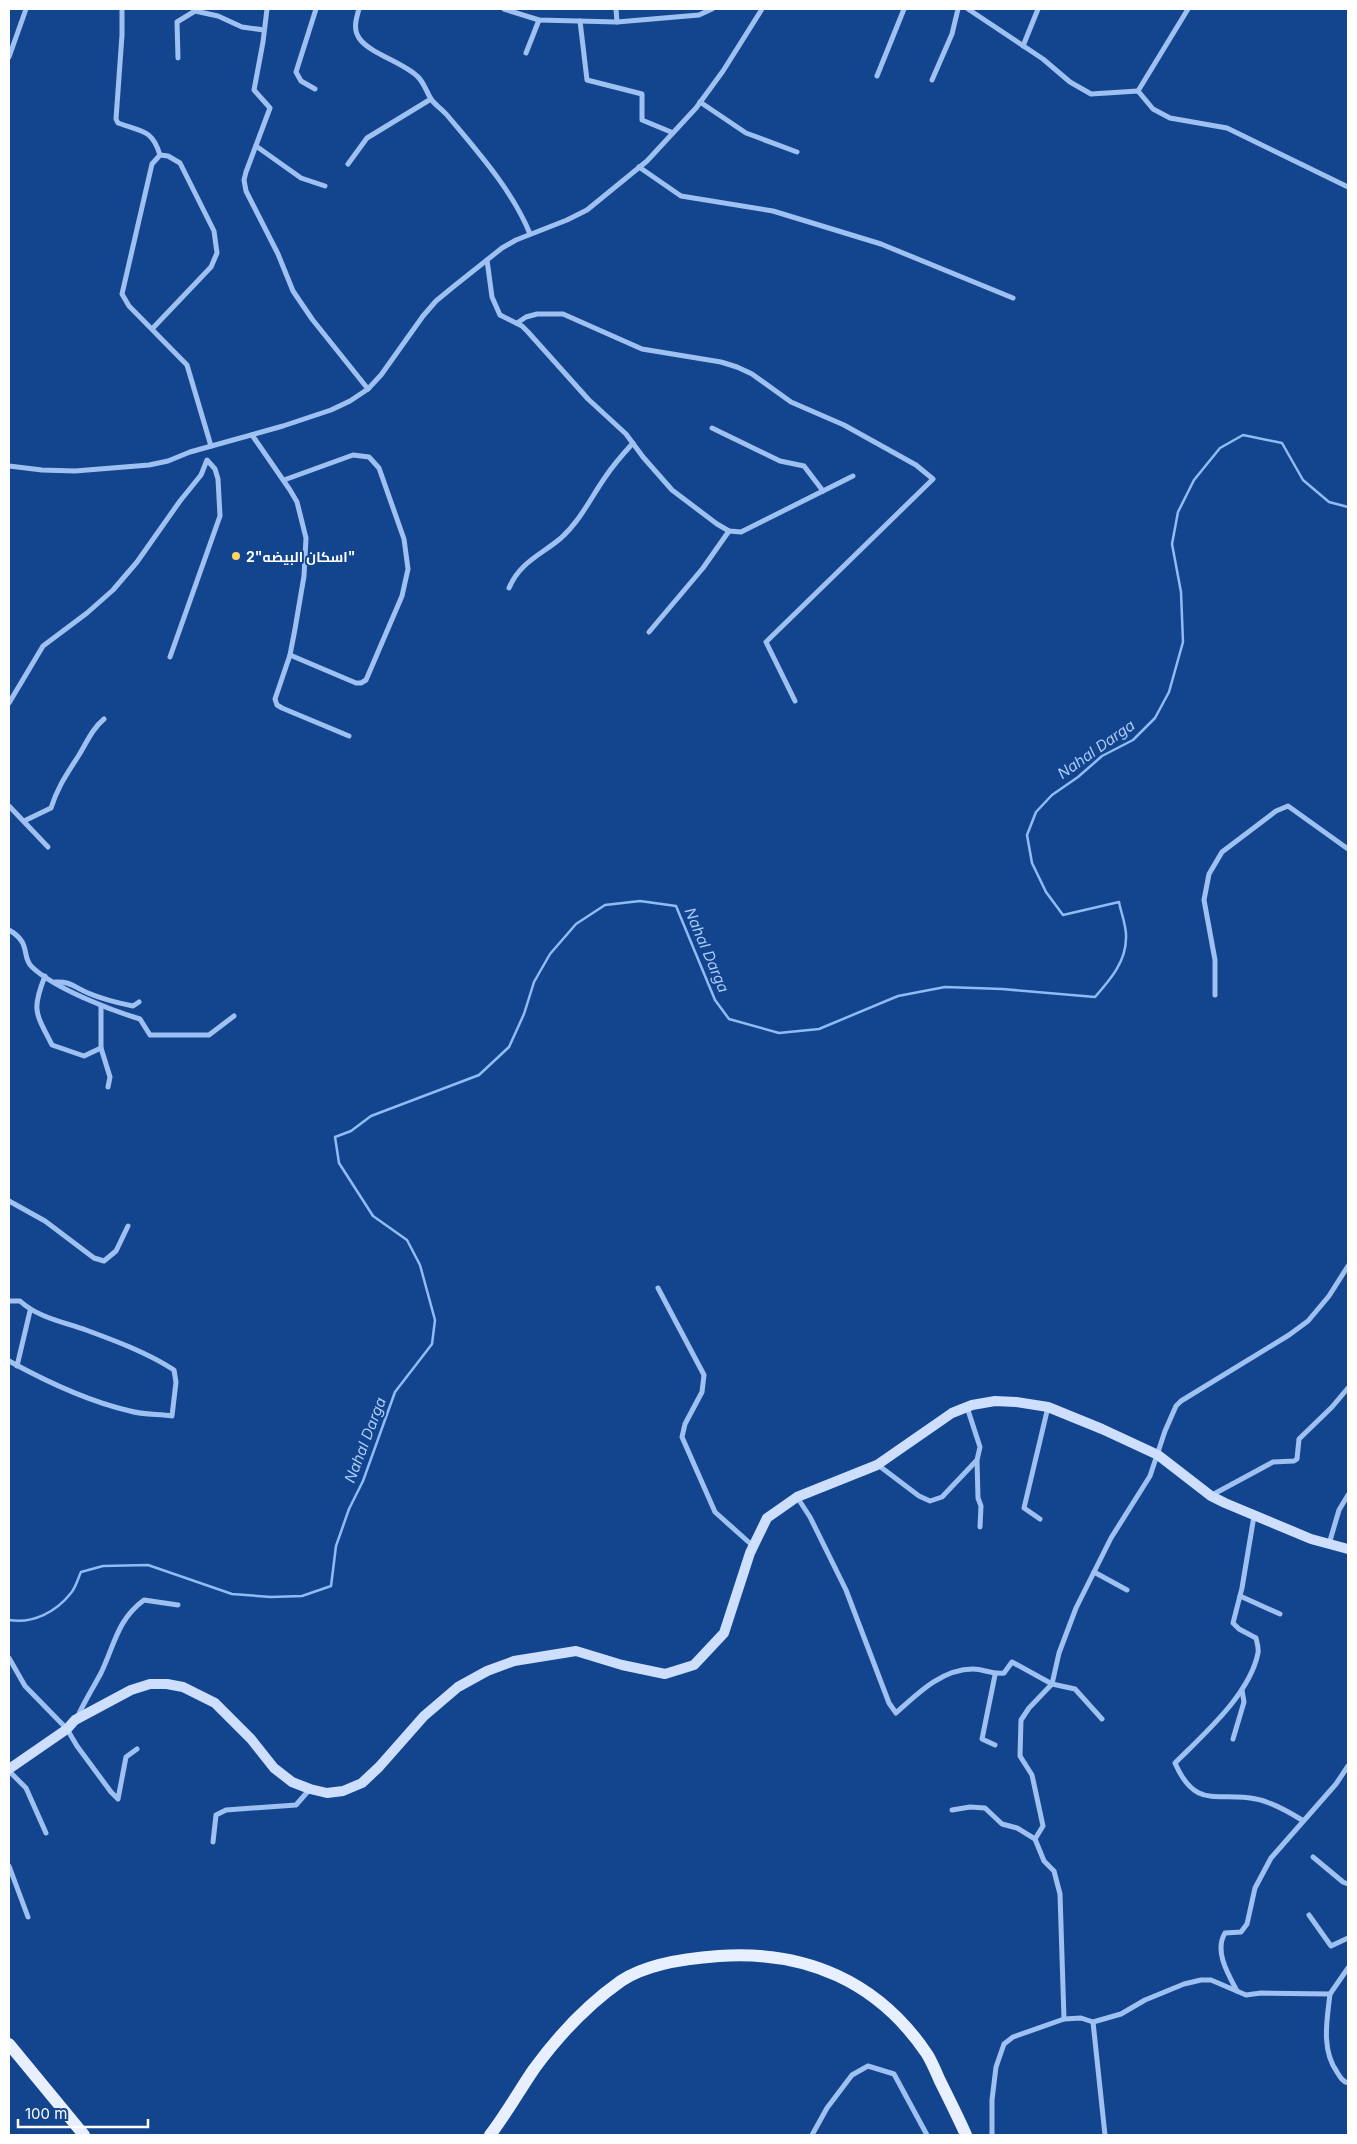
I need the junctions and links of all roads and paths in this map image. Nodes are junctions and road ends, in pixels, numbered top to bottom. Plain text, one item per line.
1 (26, 9) edge
2 (122, 9) edge
3 (267, 9) edge
4 (316, 9) edge
5 (358, 9) edge
6 (504, 9) edge
7 (616, 9) edge
8 (712, 9) edge
9 (762, 9) edge
10 (904, 9) edge
11 (958, 9) edge
12 (968, 9) edge
13 (1038, 9) edge
14 (1188, 9) edge
15 (539, 20) junction
16 (580, 21) junction
17 (617, 22) junction
18 (264, 30) junction
19 (1022, 46) junction
20 (526, 53) dead end
21 (9, 57) edge
22 (178, 58) dead end
23 (877, 76) dead end
24 (932, 80) dead end
25 (315, 89) dead end
26 (1138, 91) junction
27 (431, 99) junction
28 (700, 102) junction
29 (671, 132) junction
30 (256, 146) junction
31 (798, 152) dead end
32 (160, 155) junction
33 (348, 164) dead end
34 (639, 167) junction
35 (325, 186) dead end
36 (1348, 186) edge
37 (530, 234) junction
38 (487, 260) junction
39 (1013, 298) dead end
40 (517, 323) junction
41 (152, 329) junction
42 (368, 390) junction
43 (712, 428) dead end
44 (252, 435) junction
45 (633, 443) junction
46 (211, 446) junction
47 (9, 466) edge
48 (853, 476) dead end
49 (284, 480) junction
50 (824, 491) junction
51 (729, 530) junction
52 (509, 588) dead end
53 (649, 632) dead end
54 (290, 655) junction
55 (170, 657) dead end
56 (796, 701) dead end
57 (9, 703) edge
58 (104, 719) dead end
59 (349, 736) dead end
60 (9, 806) edge
61 (24, 821) junction
62 (48, 848) dead end
63 (1348, 849) edge
64 (9, 930) edge
65 (45, 976) junction
66 (54, 982) junction
67 (1215, 995) dead end
68 (139, 1002) dead end
69 (101, 1006) junction
70 (234, 1016) dead end
71 (101, 1048) junction
72 (108, 1087) dead end
73 (9, 1201) edge
74 (128, 1226) dead end
75 (1348, 1266) edge
76 (658, 1288) dead end
77 (9, 1301) edge
78 (30, 1311) junction
79 (9, 1361) edge
80 (17, 1366) junction
81 (1348, 1388) edge
82 (967, 1407) junction
83 (1048, 1408) junction
84 (1158, 1455) junction
85 (976, 1460) junction
86 (877, 1465) junction
87 (1348, 1495) edge
88 (1211, 1496) junction
89 (797, 1497) junction
90 (1254, 1516) junction
91 (1040, 1519) dead end
92 (980, 1527) dead end
93 (1329, 1544) junction
94 (753, 1546) junction
95 (1348, 1549) edge
96 (1094, 1572) junction
97 (1127, 1590) dead end
98 (1240, 1596) junction
99 (178, 1605) dead end
100 (1280, 1614) dead end
101 (9, 1658) edge
102 (995, 1674) junction
103 (1052, 1684) junction
104 (1242, 1690) junction
105 (1102, 1719) dead end
106 (76, 1720) junction
107 (67, 1729) junction
108 (1233, 1739) dead end
109 (995, 1744) dead end
110 (137, 1749) dead end
111 (1348, 1766) edge
112 (9, 1770) edge
113 (310, 1790) junction
114 (952, 1810) dead end
115 (1302, 1820) junction
116 (46, 1833) dead end
117 (1035, 1838) junction
118 (213, 1842) dead end
119 (1313, 1857) dead end
120 (9, 1866) edge
121 (1348, 1884) edge
122 (1309, 1915) dead end
123 (28, 1917) dead end
124 (1348, 1938) edge
125 (1348, 1968) edge
126 (1237, 1991) junction
127 (1330, 1994) junction
128 (1064, 2019) junction
129 (1093, 2022) junction
130 (9, 2044) edge
131 (1348, 2083) edge
132 (84, 2135) edge
133 (490, 2135) edge
134 (812, 2135) edge
135 (927, 2135) edge
136 (966, 2135) edge
137 (992, 2135) edge
138 (1105, 2135) edge

1 - 21 street
2 - 32 street
3 - 18 street
4 - 25 street
5 - 27 street
6 - 15 street
7 - 17 street
8 - 17 street
9 - 28 street
10 - 23 street
11 - 24 street
12 - 19 street
13 - 19 street
14 - 26 street
15 - 16 street
15 - 20 street
16 - 17 street
16 - 29 street
18 - 22 street
18 - 30 street
19 - 26 street
26 - 36 street
27 - 33 street
27 - 37 street
28 - 29 street
28 - 31 street
29 - 34 street
30 - 35 street
30 - 42 street
32 - 41 street
32 - 41 street
34 - 37 street
34 - 39 street
37 - 38 street
38 - 40 street
38 - 42 street
40 - 45 street
40 - 56 street
41 - 46 street
42 - 44 street
43 - 50 street
44 - 46 street
44 - 49 street
45 - 51 street
45 - 52 street
46 - 47 street
48 - 50 street
49 - 54 street
49 - 54 street
50 - 51 street
51 - 53 street
54 - 59 street
55 - 57 street
58 - 61 street
60 - 61 street
61 - 62 street
63 - 67 street
64 - 65 street
65 - 66 street
65 - 71 street
66 - 68 street
66 - 69 street
69 - 70 street
69 - 71 street
71 - 72 street
73 - 74 street
75 - 84 street
76 - 94 street
77 - 78 street
78 - 80 street
78 - 80 street
79 - 80 street
81 - 88 street
82 - 83 street
82 - 85 street
82 - 86 street
83 - 84 street
83 - 91 street
84 - 88 street
84 - 96 street
85 - 86 street
85 - 92 street
86 - 89 street
87 - 93 street
88 - 90 street
89 - 94 street
89 - 102 street
90 - 93 street
90 - 98 street
93 - 95 street
94 - 113 street
96 - 97 street
96 - 103 street
98 - 100 street
98 - 104 street
99 - 106 street
101 - 107 street
102 - 103 street
102 - 109 street
103 - 105 street
103 - 117 street
104 - 108 street
104 - 115 street
106 - 107 street
106 - 113 street
107 - 110 street
107 - 112 street
111 - 115 street
112 - 116 street
113 - 118 street
114 - 117 street
115 - 126 street
117 - 128 street
119 - 121 street
120 - 123 street
122 - 124 street
125 - 127 street
126 - 127 street
126 - 129 street
127 - 131 street
128 - 129 street
128 - 137 street
129 - 138 street
130 - 132 main road
133 - 136 main road
134 - 135 street

